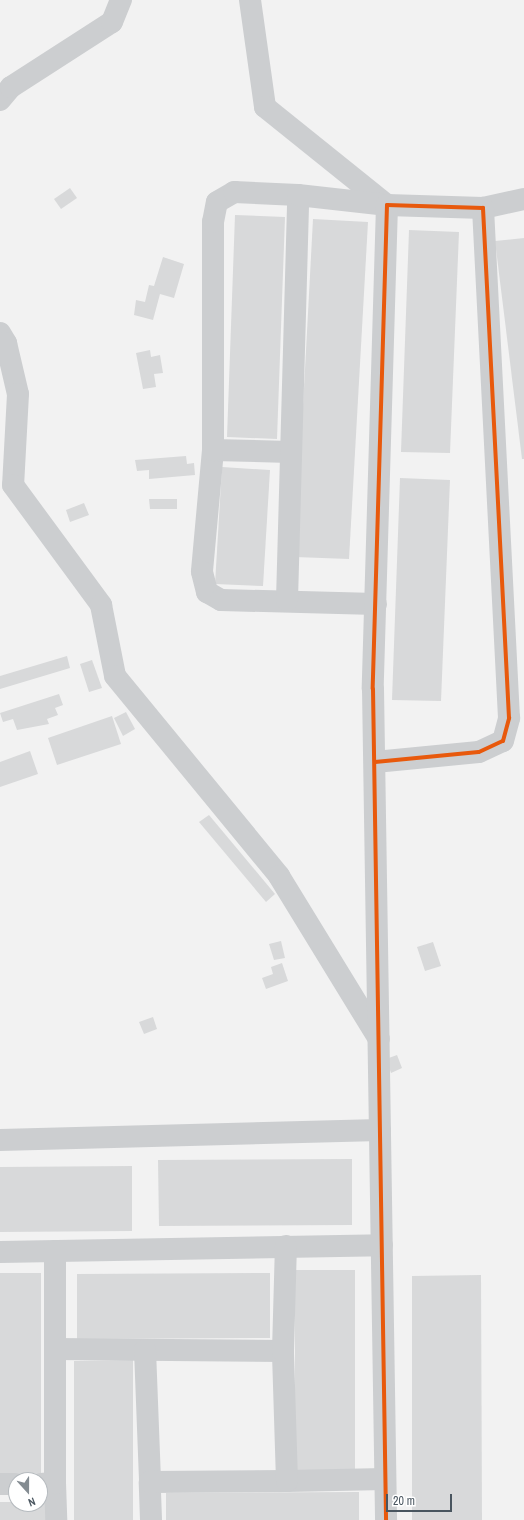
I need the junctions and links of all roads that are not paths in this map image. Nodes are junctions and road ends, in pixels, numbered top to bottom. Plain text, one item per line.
1 (121, 0) edge
2 (250, 0) edge
3 (0, 100) edge
4 (298, 195) junction
5 (524, 199) edge
6 (387, 205) junction
7 (483, 208) junction
8 (0, 333) edge
9 (213, 450) junction
10 (290, 452) junction
11 (287, 600) junction
12 (376, 604) junction
13 (375, 762) junction
14 (379, 1039) junction
15 (380, 1130) junction
16 (0, 1140) edge
17 (382, 1245) junction
18 (286, 1246) junction
19 (55, 1251) junction
20 (0, 1252) edge
21 (55, 1349) junction
22 (145, 1350) junction
23 (283, 1351) junction
24 (385, 1479) junction
25 (286, 1481) junction
26 (150, 1482) junction
27 (48, 1484) edge
28 (56, 1520) edge
29 (151, 1520) edge
30 (386, 1520) edge

1 - 3 street
2 - 6 street
4 - 6 street
4 - 9 street
4 - 10 street
5 - 7 street
6 - 7 street
6 - 12 street
7 - 13 street
8 - 14 street
9 - 10 street
9 - 11 street
10 - 11 street
11 - 12 street
12 - 13 street
13 - 14 street
14 - 15 street
15 - 16 street
15 - 17 street
17 - 18 street
17 - 24 street
18 - 19 street
18 - 23 street
19 - 20 street
19 - 21 street
21 - 22 street
21 - 27 street
22 - 23 street
22 - 26 street
23 - 25 street
24 - 25 street
24 - 30 street
25 - 26 street
26 - 29 street
27 - 28 street

